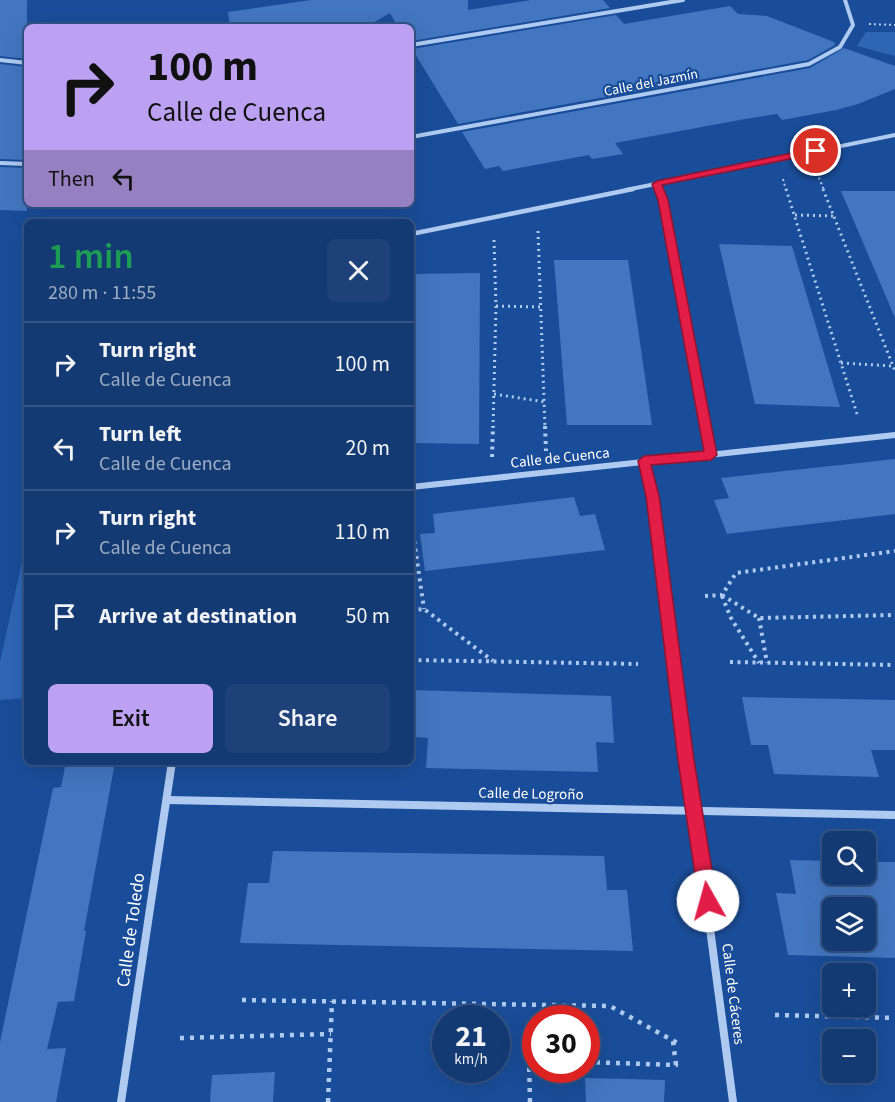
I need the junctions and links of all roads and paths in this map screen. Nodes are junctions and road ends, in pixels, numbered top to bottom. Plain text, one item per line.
1 (683, 0) edge
2 (844, 0) edge
3 (864, 24) dead end
4 (895, 25) edge
5 (414, 45) edge
6 (0, 60) edge
7 (24, 63) edge
8 (414, 136) edge
9 (895, 137) edge
10 (0, 163) edge
11 (24, 164) edge
12 (817, 172) dead end
13 (783, 179) dead end
14 (657, 184) junction
15 (795, 215) junction
16 (834, 216) junction
17 (538, 231) dead end
18 (414, 233) edge
19 (494, 240) dead end
20 (496, 306) junction
21 (541, 307) junction
22 (841, 363) junction
23 (893, 366) junction
24 (895, 371) edge
25 (494, 394) junction
26 (545, 402) junction
27 (858, 417) dead end
28 (895, 435) edge
29 (546, 451) dead end
30 (711, 455) junction
31 (492, 457) dead end
32 (644, 461) junction
33 (414, 487) edge
34 (414, 540) edge
35 (895, 551) edge
36 (722, 595) junction
37 (705, 596) dead end
38 (424, 609) junction
39 (414, 610) edge
40 (895, 615) edge
41 (759, 618) junction
42 (414, 660) edge
43 (493, 661) junction
44 (730, 662) dead end
45 (759, 663) junction
46 (767, 663) junction
47 (638, 664) dead end
48 (895, 664) edge
49 (172, 765) edge
50 (167, 800) junction
51 (694, 811) junction
52 (895, 815) edge
53 (242, 1000) dead end
54 (332, 1001) junction
55 (775, 1015) dead end
56 (895, 1018) edge
57 (330, 1034) junction
58 (180, 1038) dead end
59 (673, 1041) junction
60 (681, 1045) dead end
61 (600, 1062) edge
62 (530, 1083) edge
63 (121, 1102) edge
64 (328, 1102) edge
65 (530, 1102) edge
66 (733, 1102) edge

1 - 5 street
2 - 8 street, Calle del Jazmín
3 - 4 path
6 - 7 street
9 - 14 street
10 - 11 street
12 - 16 path
13 - 15 path
14 - 18 street
14 - 30 street
15 - 16 path
15 - 22 path
16 - 23 path
17 - 21 path
19 - 20 path
20 - 21 path
20 - 25 path
21 - 26 path
22 - 23 path
22 - 27 path
23 - 24 path
25 - 26 path
25 - 31 path
26 - 29 path
28 - 30 street, Calle de Cuenca
30 - 32 street, Calle de Cuenca
32 - 33 street, Calle de Cuenca
32 - 51 street, Calle de Cáceres
34 - 38 path
35 - 36 path
36 - 37 path
36 - 41 path
36 - 45 path
38 - 39 path
38 - 43 path
40 - 41 path
41 - 46 path
42 - 43 path
43 - 47 path
44 - 45 path
45 - 46 path
46 - 48 path
49 - 50 street, Calle de Toledo
50 - 51 street, Calle de Logroño
50 - 63 street, Calle de Toledo
51 - 52 street, Calle de Logroño
51 - 66 street, Calle de Cáceres
53 - 54 path
54 - 57 path
54 - 59 path
55 - 56 path
57 - 58 path
57 - 64 path
59 - 60 path
59 - 61 path
62 - 65 path

